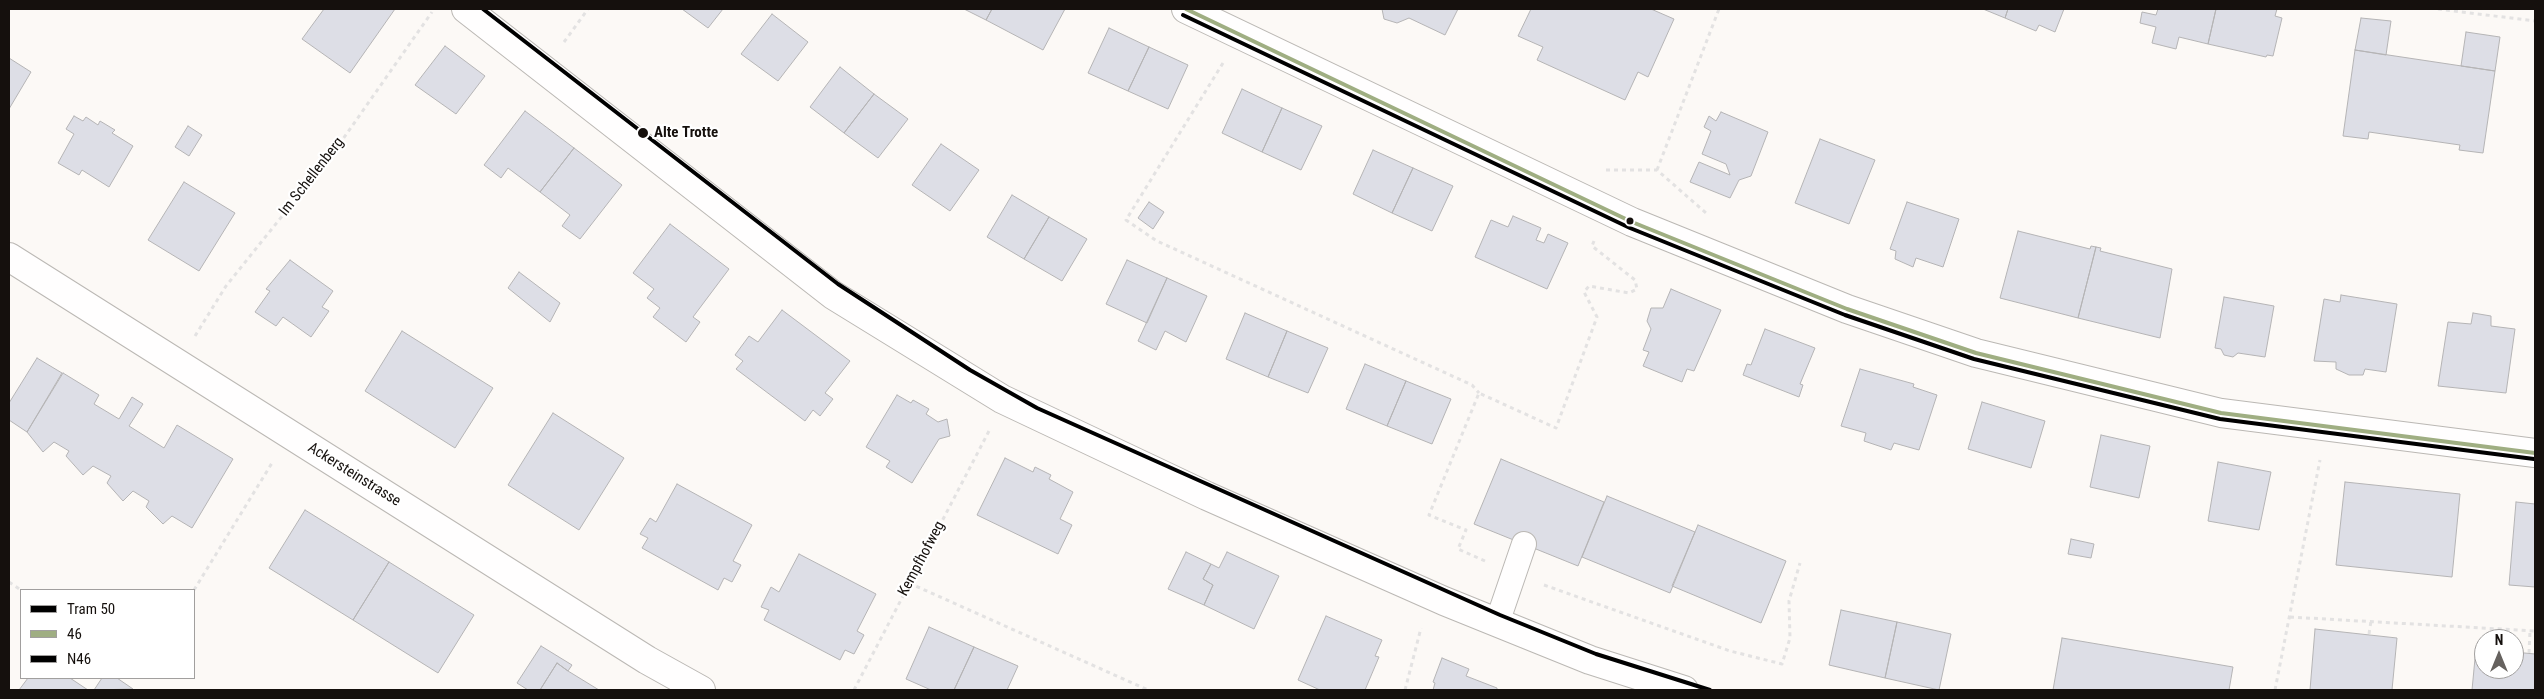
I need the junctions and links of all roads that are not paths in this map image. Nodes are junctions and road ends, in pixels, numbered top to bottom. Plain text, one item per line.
1 (466, 9) edge
2 (1186, 9) edge
3 (9, 258) edge
4 (2535, 453) edge
5 (1524, 544) dead end
6 (1496, 623) junction
7 (701, 690) edge
8 (1684, 690) edge

1 - 6 street
2 - 4 street
3 - 7 street, Ackersteinstrasse
5 - 6 lane
6 - 8 street

